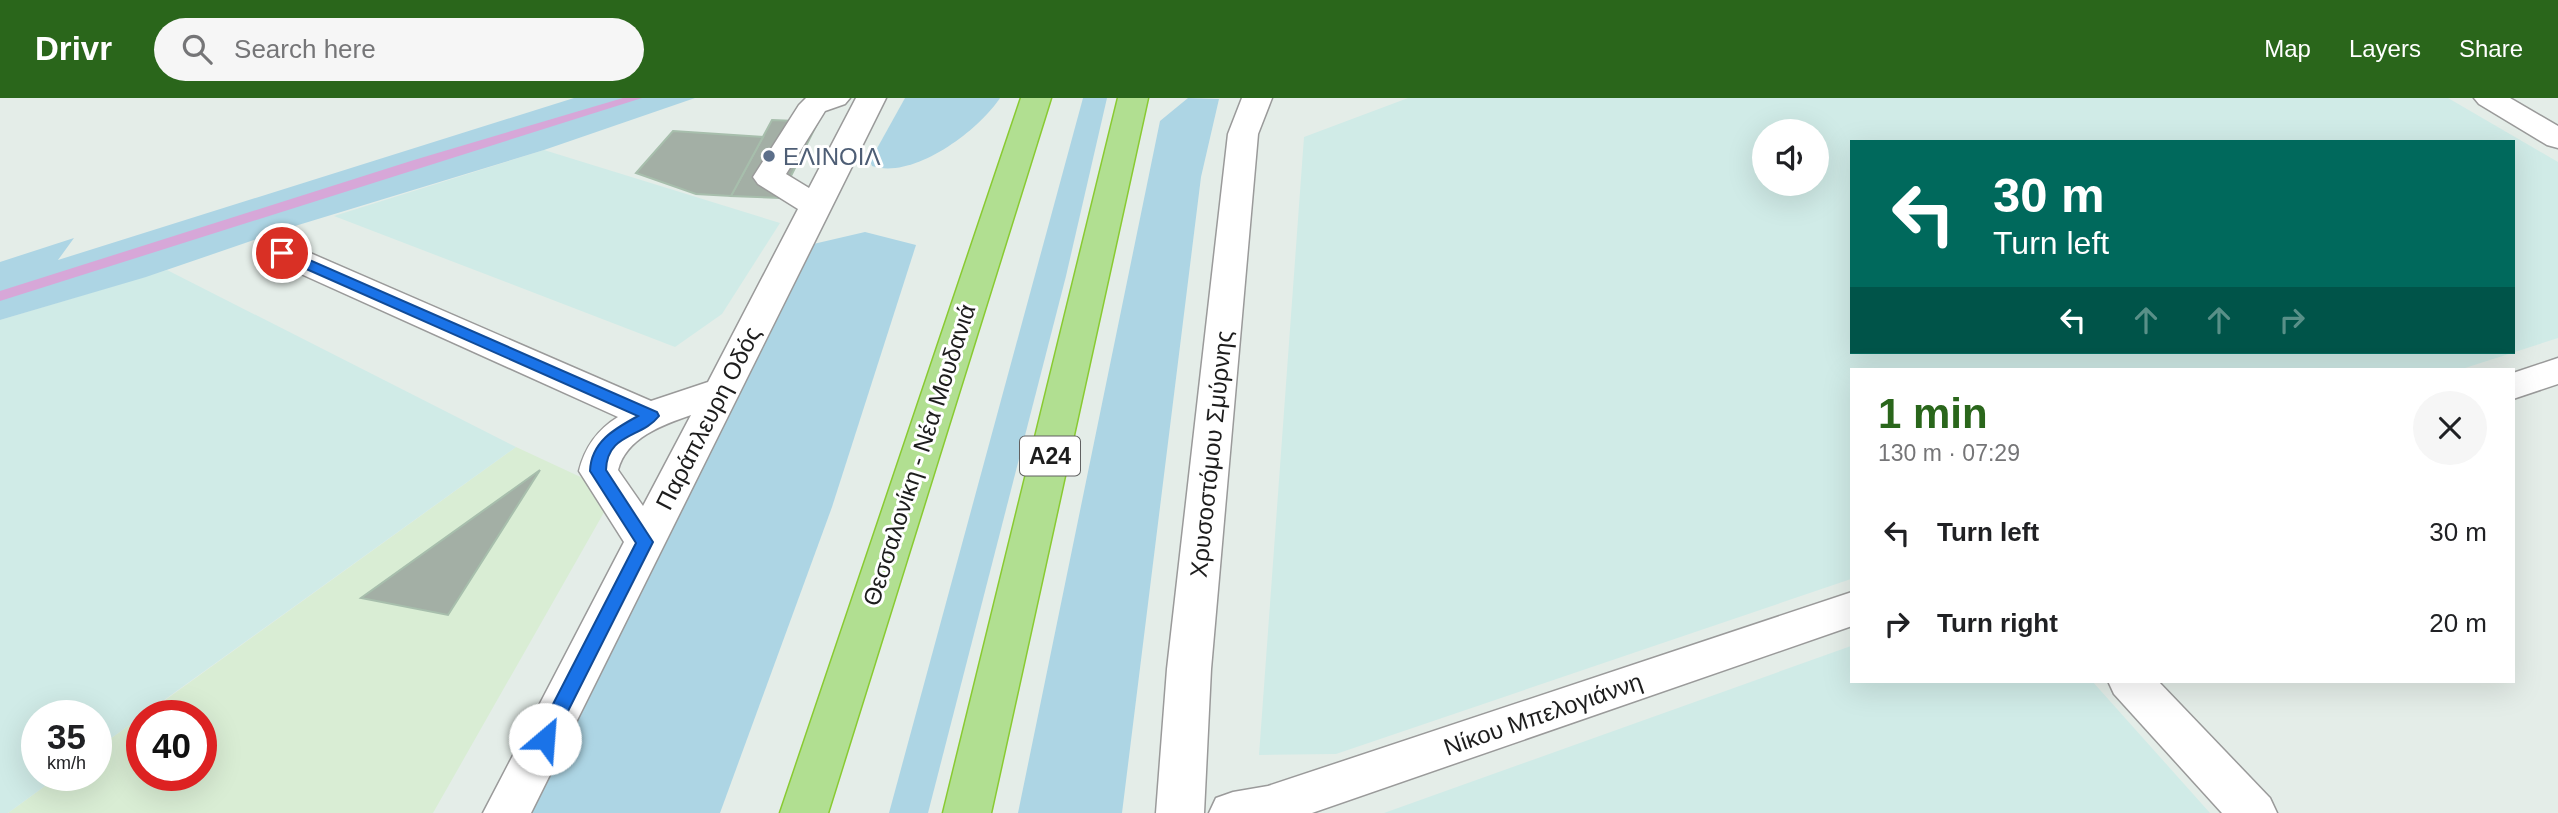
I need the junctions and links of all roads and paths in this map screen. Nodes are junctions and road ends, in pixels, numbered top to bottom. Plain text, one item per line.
1 (835, 98) edge
2 (871, 98) edge
3 (1036, 98) edge
4 (1133, 98) edge
5 (1257, 98) edge
6 (2489, 98) edge
7 (2558, 139) edge
8 (815, 206) junction
9 (282, 253) dead end
10 (2558, 371) edge
11 (2515, 385) edge
12 (722, 391) junction
13 (651, 416) junction
14 (645, 542) junction
15 (1850, 610) edge
16 (2132, 683) edge
17 (507, 813) edge
18 (804, 813) edge
19 (967, 813) edge
20 (1180, 813) edge
21 (1233, 813) edge
22 (2253, 813) edge

1 - 8 street
2 - 8 street, Παράπλευρη Οδός
3 - 18 highway, Θεσσαλονίκη - Νέα Μουδανιά
4 - 19 highway, Α24
5 - 20 street, Χρυσοστόμου Σμύρνης
6 - 7 street
8 - 12 street, Παράπλευρη Οδός
9 - 13 street
10 - 11 street
12 - 13 street
12 - 14 street, Παράπλευρη Οδός
13 - 14 street
14 - 17 street, Παράπλευρη Οδός
15 - 21 street, Νίκου Μπελογιάννη
16 - 22 street

